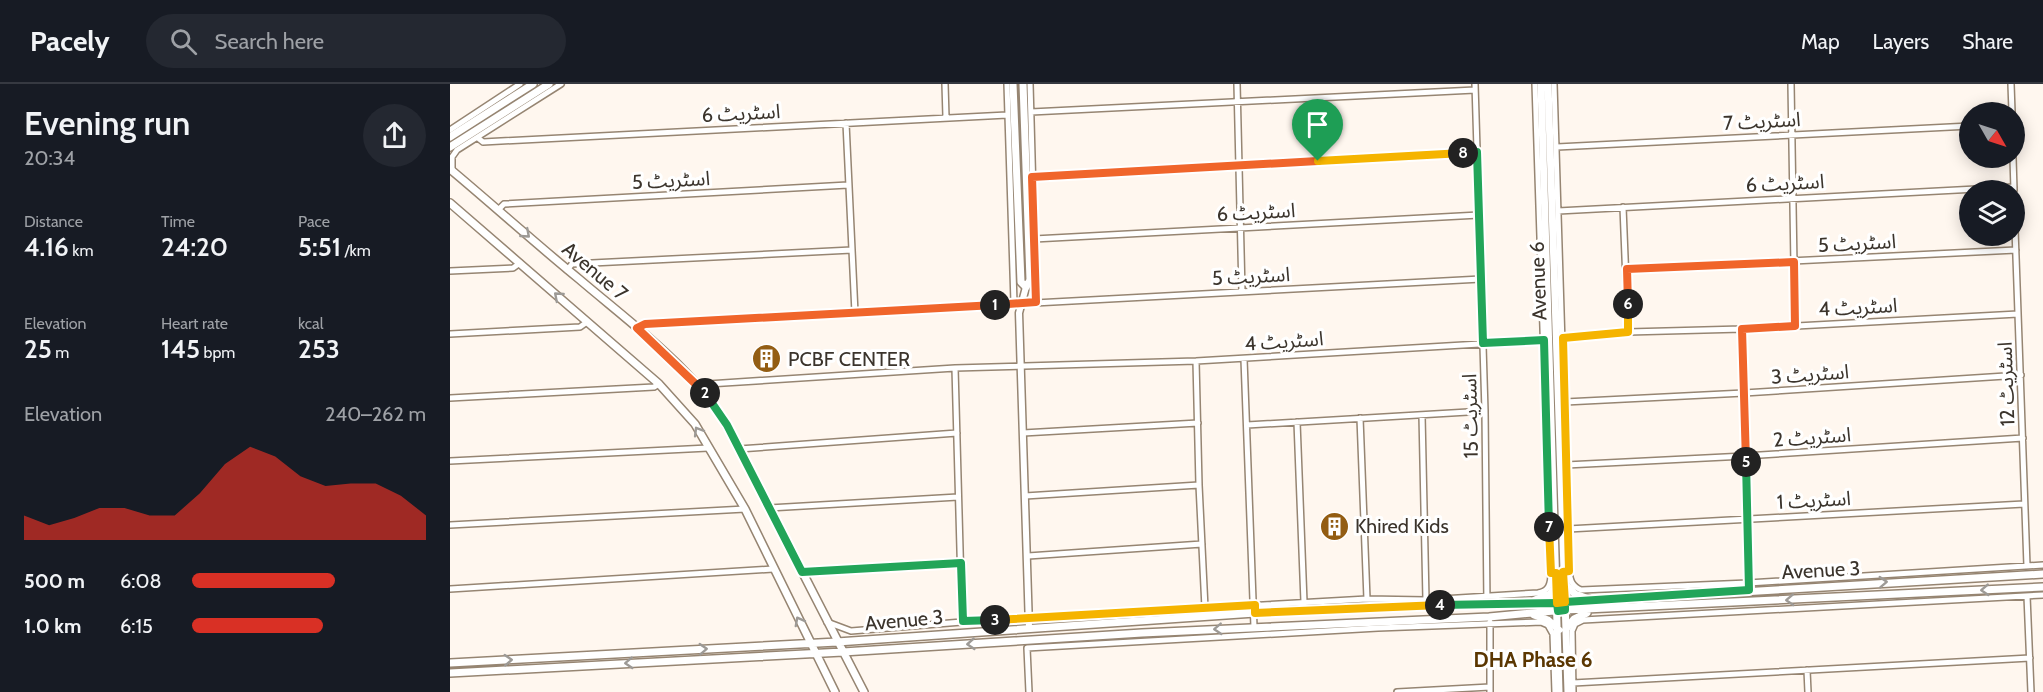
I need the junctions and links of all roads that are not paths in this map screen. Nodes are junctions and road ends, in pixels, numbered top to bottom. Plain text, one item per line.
1 (520, 84) edge
2 (532, 84) edge
3 (549, 84) edge
4 (561, 84) edge
5 (945, 84) edge
6 (1007, 84) edge
7 (1014, 84) edge
8 (1023, 84) edge
9 (1030, 84) edge
10 (1237, 84) edge
11 (1535, 84) edge
12 (1541, 84) edge
13 (1548, 84) edge
14 (1554, 84) edge
15 (1791, 84) edge
16 (2011, 84) edge
17 (1475, 87) edge
18 (2012, 102) edge
19 (1237, 103) junction
20 (1030, 112) junction
21 (1008, 115) junction
22 (946, 117) junction
23 (846, 123) junction
24 (1011, 127) junction
25 (1959, 127) edge
26 (450, 130) edge
27 (1793, 135) junction
28 (450, 136) edge
29 (478, 138) junction
30 (461, 144) junction
31 (450, 147) edge
32 (1557, 147) junction
33 (1477, 152) junction
34 (1239, 165) junction
35 (451, 170) edge
36 (1032, 177) junction
37 (848, 185) junction
38 (1959, 191) edge
39 (1793, 198) junction
40 (450, 203) edge
41 (1623, 207) junction
42 (498, 210) junction
43 (1558, 211) junction
44 (1479, 215) junction
45 (1241, 228) junction
46 (1034, 240) junction
47 (2016, 246) edge
48 (852, 250) junction
49 (2016, 250) junction
50 (1794, 262) junction
51 (520, 263) junction
52 (1627, 269) junction
53 (567, 270) junction
54 (450, 271) edge
55 (1481, 279) junction
56 (1026, 287) junction
57 (1242, 292) junction
58 (1036, 302) junction
59 (1014, 303) junction
60 (1022, 303) junction
61 (855, 313) junction
62 (2018, 314) junction
63 (587, 322) junction
64 (1795, 326) junction
65 (637, 328) junction
66 (1742, 329) junction
67 (1628, 332) junction
68 (450, 334) edge
69 (1553, 339) junction
70 (1483, 343) junction
71 (1244, 359) junction
72 (1196, 361) junction
73 (1020, 367) junction
74 (955, 368) junction
75 (2021, 375) junction
76 (659, 384) junction
77 (701, 389) junction
78 (1744, 393) junction
79 (450, 398) edge
80 (1565, 402) junction
81 (1485, 411) junction
82 (1422, 415) junction
83 (1360, 418) junction
84 (1298, 422) junction
85 (1198, 423) junction
86 (1247, 425) junction
87 (957, 433) junction
88 (1023, 433) junction
89 (2023, 438) junction
90 (708, 448) junction
91 (739, 448) junction
92 (1745, 456) junction
93 (450, 461) edge
94 (1566, 465) junction
95 (1199, 485) junction
96 (958, 496) junction
97 (1025, 496) junction
98 (2024, 504) junction
99 (770, 508) junction
100 (745, 509) junction
101 (1747, 519) junction
102 (450, 525) edge
103 (1569, 529) junction
104 (1202, 544) junction
105 (1028, 555) junction
106 (961, 563) junction
107 (2027, 566) junction
108 (2043, 566) edge
109 (773, 569) junction
110 (802, 572) junction
111 (1560, 572) junction
112 (2043, 574) edge
113 (1561, 583) junction
114 (1749, 586) junction
115 (2043, 586) edge
116 (450, 589) edge
117 (2043, 595) edge
118 (2027, 596) junction
119 (1367, 599) junction
120 (1426, 600) junction
121 (1487, 600) junction
122 (1595, 600) junction
123 (1304, 602) junction
124 (1530, 602) junction
125 (1561, 606) junction
126 (1205, 608) junction
127 (1255, 609) junction
128 (1599, 610) junction
129 (1530, 614) junction
130 (1029, 618) junction
131 (1602, 618) junction
132 (963, 621) junction
133 (1490, 621) junction
134 (827, 622) junction
135 (1029, 627) junction
136 (1254, 627) junction
137 (867, 630) junction
138 (1562, 630) junction
139 (868, 639) junction
140 (837, 642) junction
141 (811, 643) junction
142 (1562, 645) junction
143 (815, 652) junction
144 (843, 652) junction
145 (2030, 658) junction
146 (450, 663) edge
147 (1808, 670) junction
148 (450, 673) edge
149 (1573, 683) junction
150 (1490, 690) edge
151 (836, 692) edge
152 (864, 692) edge
153 (1029, 692) edge
154 (1397, 692) edge
155 (1555, 692) edge
156 (1559, 692) edge
157 (1568, 692) edge
158 (1573, 692) edge
159 (1808, 692) edge
160 (2031, 692) edge

1 - 26 street
2 - 28 main road
3 - 30 main road
4 - 29 street
5 - 22 street
6 - 21 street
7 - 24 main road
8 - 56 main road
9 - 20 street
10 - 19 street
11 - 69 street
12 - 69 main road, Avenue 6
13 - 69 main road, Avenue 6
14 - 32 street
15 - 27 street
16 - 18 street
17 - 19 street
17 - 33 street, اسٹریٹ 15
19 - 20 street
19 - 34 street
20 - 36 street
21 - 22 street, اسٹریٹ 6
21 - 24 street
22 - 23 street, اسٹریٹ 6
23 - 29 street, اسٹریٹ 6
23 - 37 street
24 - 56 main road
24 - 59 street
25 - 27 street, اسٹریٹ 7
27 - 32 street, اسٹریٹ 7
27 - 39 street
29 - 30 street
30 - 31 main road
30 - 35 street
32 - 43 street
33 - 34 street
33 - 44 street, اسٹریٹ 15
34 - 36 street
34 - 45 street
35 - 42 main road, Avenue 7
36 - 46 street
37 - 42 street, اسٹریٹ 5
37 - 48 street
38 - 39 street, اسٹریٹ 6
39 - 41 street, اسٹریٹ 6
39 - 50 street
40 - 51 main road
41 - 43 street, اسٹریٹ 6
41 - 52 street
42 -> 53 main road, Avenue 7
43 - 69 street
44 - 45 street, اسٹریٹ 6
44 - 55 street, اسٹریٹ 15
45 - 46 street, اسٹریٹ 6
45 - 57 street
46 - 58 street
47 - 49 street, اسٹریٹ 12
48 - 53 street
48 - 61 street
49 - 50 street, اسٹریٹ 5
49 - 62 street, اسٹریٹ 12
50 - 52 street, اسٹریٹ 5
50 - 64 street
51 - 54 street
63 -> 51 main road
52 - 67 street
53 - 65 main road, Avenue 7
55 - 57 street, اسٹریٹ 5
55 - 70 street, اسٹریٹ 15
56 - 60 street
57 - 58 street, اسٹریٹ 5
58 - 60 street, اسٹریٹ 5
59 - 60 street
59 - 61 street
60 - 73 street
61 - 65 street
62 - 64 street, اسٹریٹ 4
62 - 75 street, اسٹریٹ 12
63 - 68 street
63 - 76 main road
64 - 66 street, اسٹریٹ 4
65 - 77 main road, Avenue 7
66 - 67 street, اسٹریٹ 4
66 - 78 street
67 - 69 street, اسٹریٹ 4
69 - 70 street, اسٹریٹ 4
69 - 80 street
69 - 111 main road, Avenue 6
70 - 71 street, اسٹریٹ 4
70 - 81 street, اسٹریٹ 15
71 - 72 street, اسٹریٹ 4
71 - 86 street
72 - 73 street, اسٹریٹ 4
72 - 85 street
73 - 74 street
73 - 88 street
74 - 77 street
74 - 87 street
75 - 78 street, اسٹریٹ 3
75 - 89 street, اسٹریٹ 12
76 - 79 street
90 -> 76 main road
77 - 91 main road, Avenue 7
78 - 80 street, اسٹریٹ 3
78 - 92 street
80 - 94 street
81 - 82 street
81 - 121 street, اسٹریٹ 15
82 - 83 street
82 - 120 street
83 - 84 street
83 - 119 street
84 - 86 street
84 - 123 street
85 - 88 street
85 - 95 street
86 - 127 street
87 - 91 street
87 - 96 street
88 - 97 street
89 - 92 street, اسٹریٹ 2
89 - 98 street, اسٹریٹ 12
90 - 93 street
90 - 100 main road
91 - 99 main road, Avenue 7
92 - 94 street, اسٹریٹ 2
92 - 101 street
94 - 103 street
95 - 97 street
95 - 104 street
96 - 99 street
96 - 106 street
97 - 105 street
98 - 101 street, اسٹریٹ 1
98 - 107 street, اسٹریٹ 12
99 - 110 main road, Avenue 7
100 - 102 street
100 - 109 main road
101 - 103 street, اسٹریٹ 1
101 - 114 street
103 - 111 street
104 - 105 street
104 - 126 street
105 - 130 street
106 - 110 street
106 - 132 street
107 - 108 street
107 - 114 street
109 - 116 street
141 -> 109 main road
110 - 134 main road, Avenue 7
111 - 113 main road, Avenue 6
111 - 114 street
111 - 121 street
114 -> 112 main road, Avenue 3
113 - 122 main road
113 - 124 main road
113 - 125 main road, Avenue 6
114 - 122 main road, Avenue 3
115 -> 128 main road, Avenue 3
117 - 118 street
118 - 131 street
118 - 145 street
119 - 120 street
119 - 123 street
120 - 121 street
121 - 124 main road, Avenue 3
121 - 127 main road, Avenue 3
122 - 125 main road, Avenue 3
123 - 127 street
124 - 125 main road, Avenue 3
125 - 128 main road, Avenue 3
125 - 129 main road, Avenue 3
125 - 138 main road, Avenue 6
126 - 127 street
126 - 130 street
127 - 135 main road, Avenue 3
127 - 136 street
128 - 131 main road
128 - 138 main road
129 - 133 main road, Avenue 3
129 - 138 main road
130 - 132 street
130 - 135 street
131 - 142 street
132 - 137 street
133 - 136 main road, Avenue 3
133 - 142 street
133 - 150 street
133 - 153 street
134 - 137 street
134 - 140 main road, Avenue 7
135 - 139 main road, Avenue 3
136 -> 144 main road, Avenue 3
137 - 139 street
138 - 142 main road, Avenue 6
139 - 140 main road, Avenue 3
140 - 141 main road, Avenue 3
140 - 144 main road, Avenue 7
141 - 143 main road
146 -> 141 main road, Avenue 3
142 - 149 street
142 - 155 street
142 - 156 main road, Avenue 6
142 - 157 main road, Avenue 6
143 - 144 main road, Avenue 3
143 -> 148 main road, Avenue 3
143 - 151 main road
144 - 152 main road, Avenue 7
145 - 147 street
145 - 160 street
147 - 149 street
147 - 159 street
149 - 158 street
150 - 154 street

